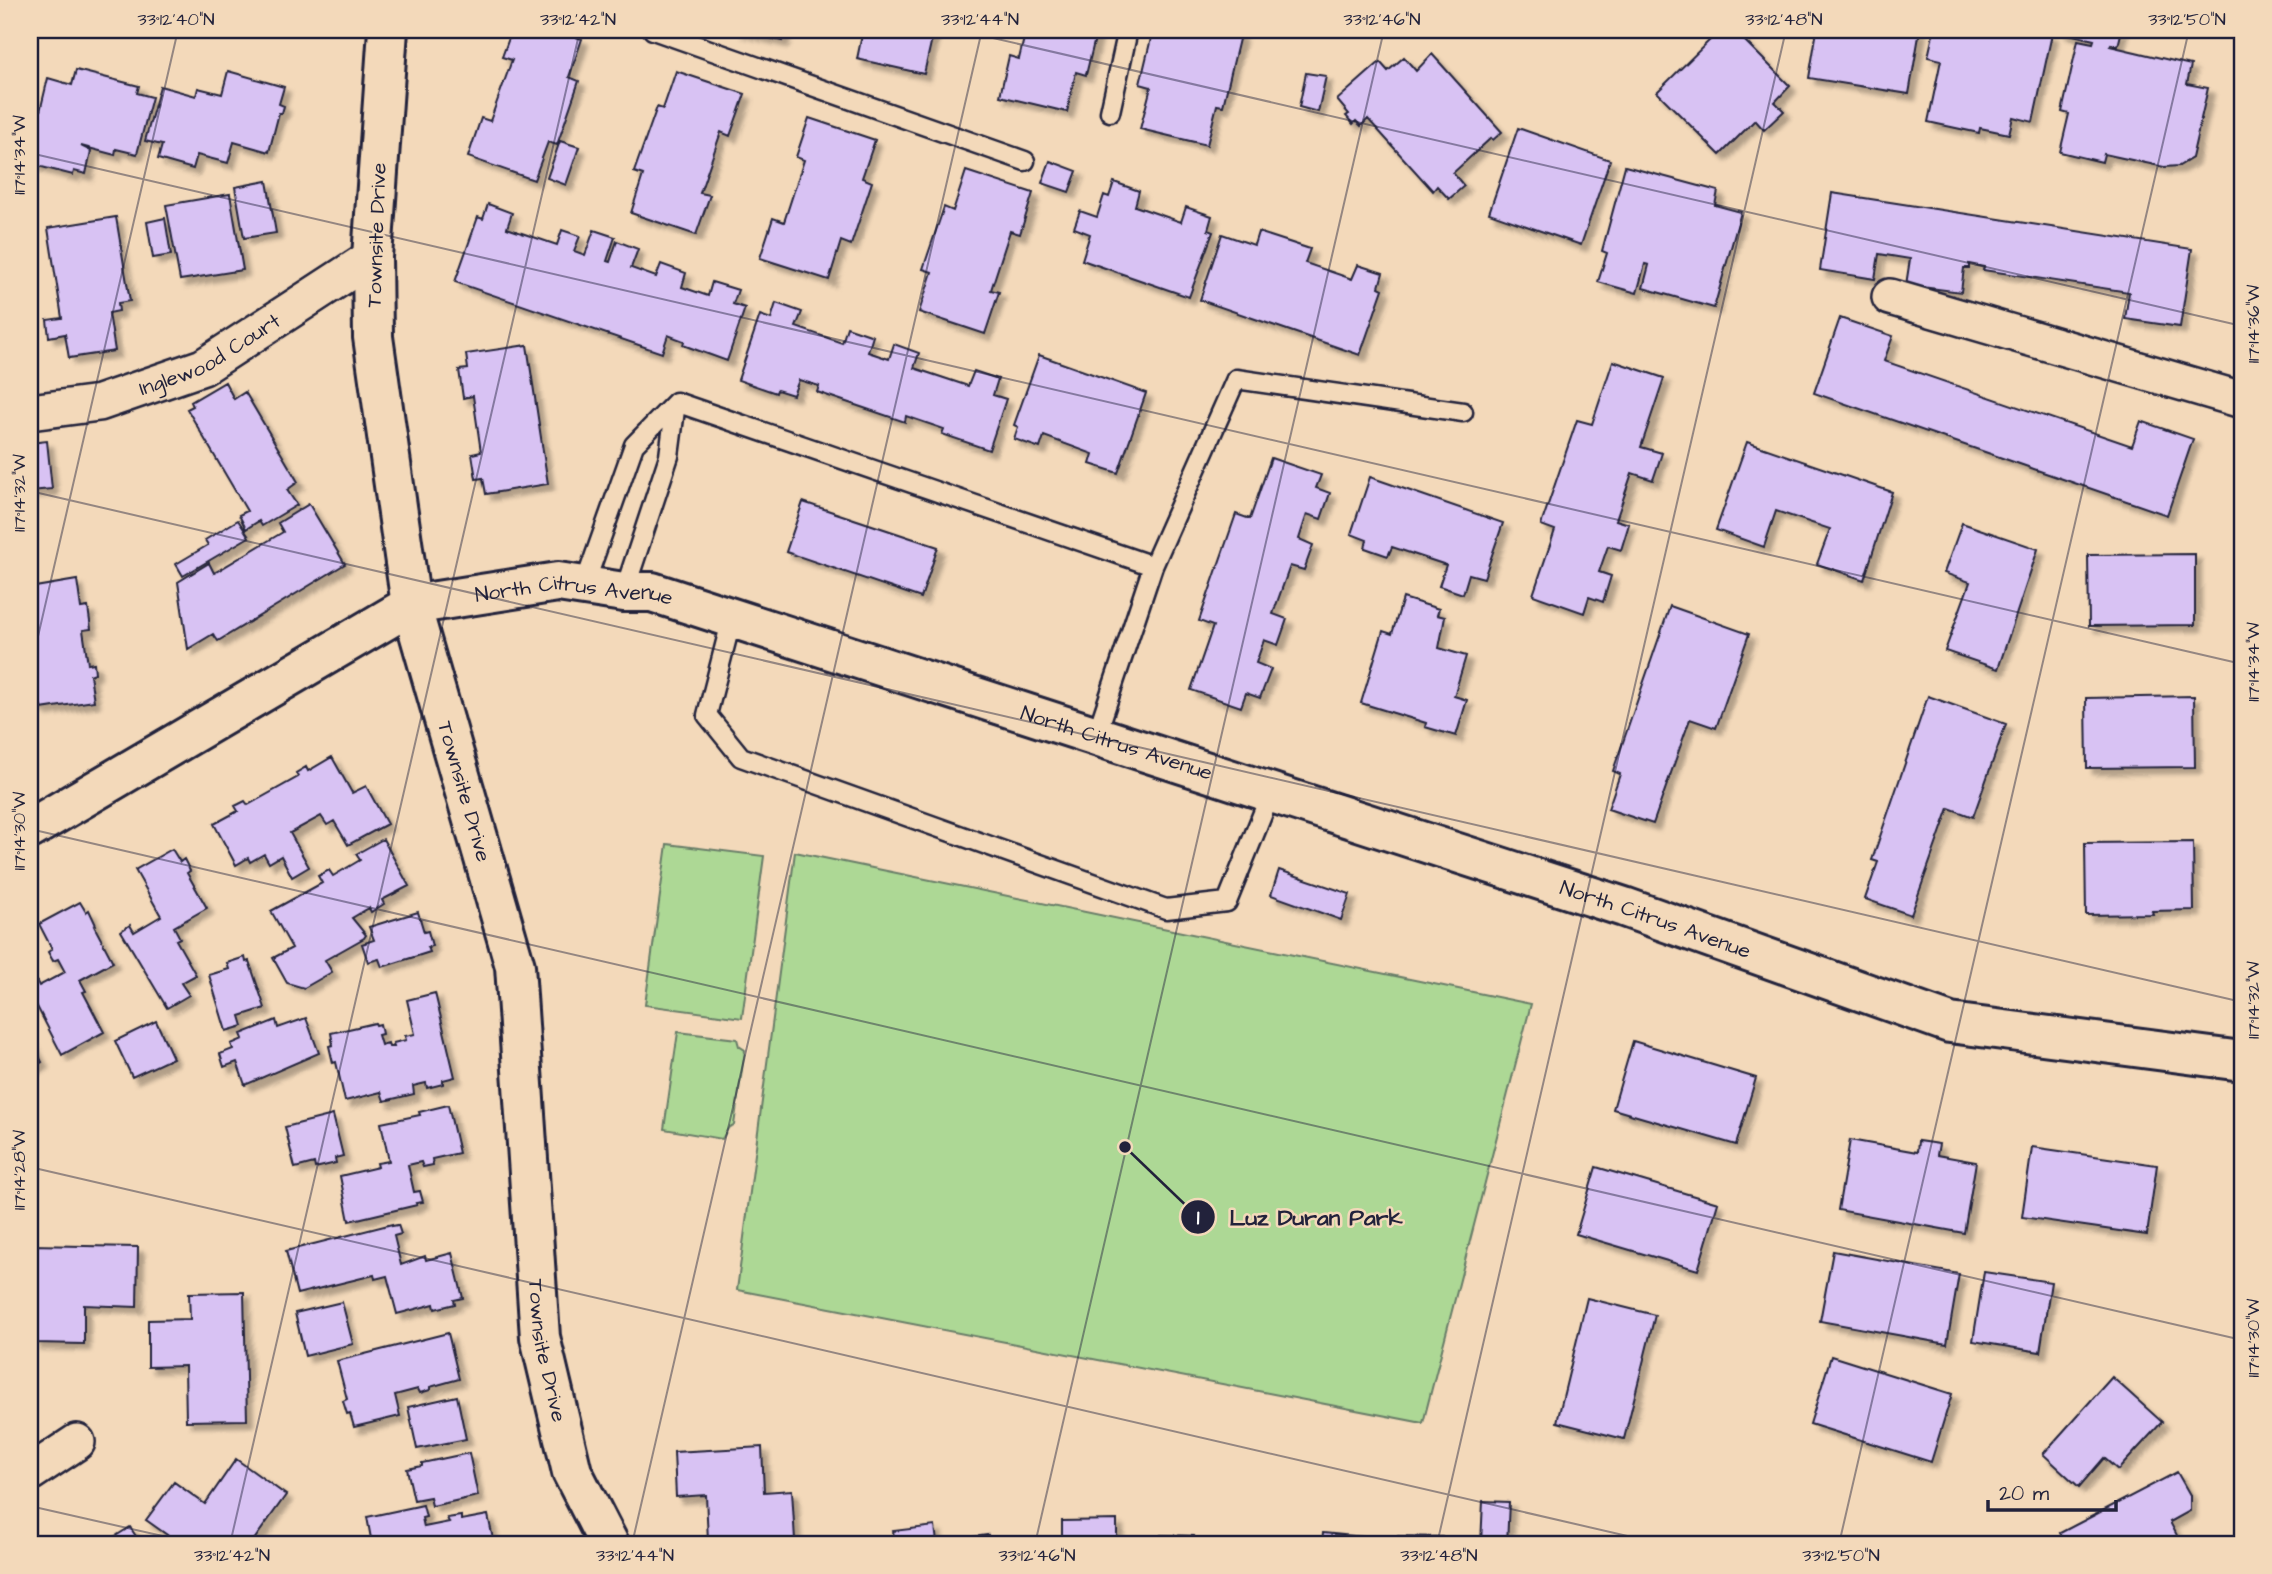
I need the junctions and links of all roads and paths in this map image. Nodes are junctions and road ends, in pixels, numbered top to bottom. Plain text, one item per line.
1 (388, 30) edge
2 (653, 30) edge
3 (1128, 30) edge
4 (1110, 112) dead end
5 (1026, 161) dead end
6 (372, 257) junction
7 (1890, 298) dead end
8 (2242, 400) edge
9 (676, 402) junction
10 (30, 412) edge
11 (1463, 412) dead end
12 (1153, 566) junction
13 (584, 586) junction
14 (624, 592) junction
15 (411, 605) junction
16 (732, 618) junction
17 (1096, 736) junction
18 (1270, 793) junction
19 (30, 829) edge
20 (2242, 1061) edge
21 (77, 1443) dead end
22 (30, 1473) edge
23 (608, 1544) edge

1 - 6 street, Townsite Drive
2 - 5 lane
3 - 4 lane
6 - 10 street, Inglewood Court
6 - 15 street, Townsite Drive
7 - 8 street
9 - 12 lane
9 - 13 lane
9 - 14 lane
11 - 12 lane
12 - 17 lane
13 - 14 street, North Citrus Avenue
13 - 15 street, North Citrus Avenue
14 - 16 street, North Citrus Avenue
15 - 19 street, North Citrus Avenue
15 - 23 street, Townsite Drive
16 - 17 street, North Citrus Avenue
16 - 18 lane
17 - 18 street, North Citrus Avenue
18 - 20 street, North Citrus Avenue
21 - 22 street

